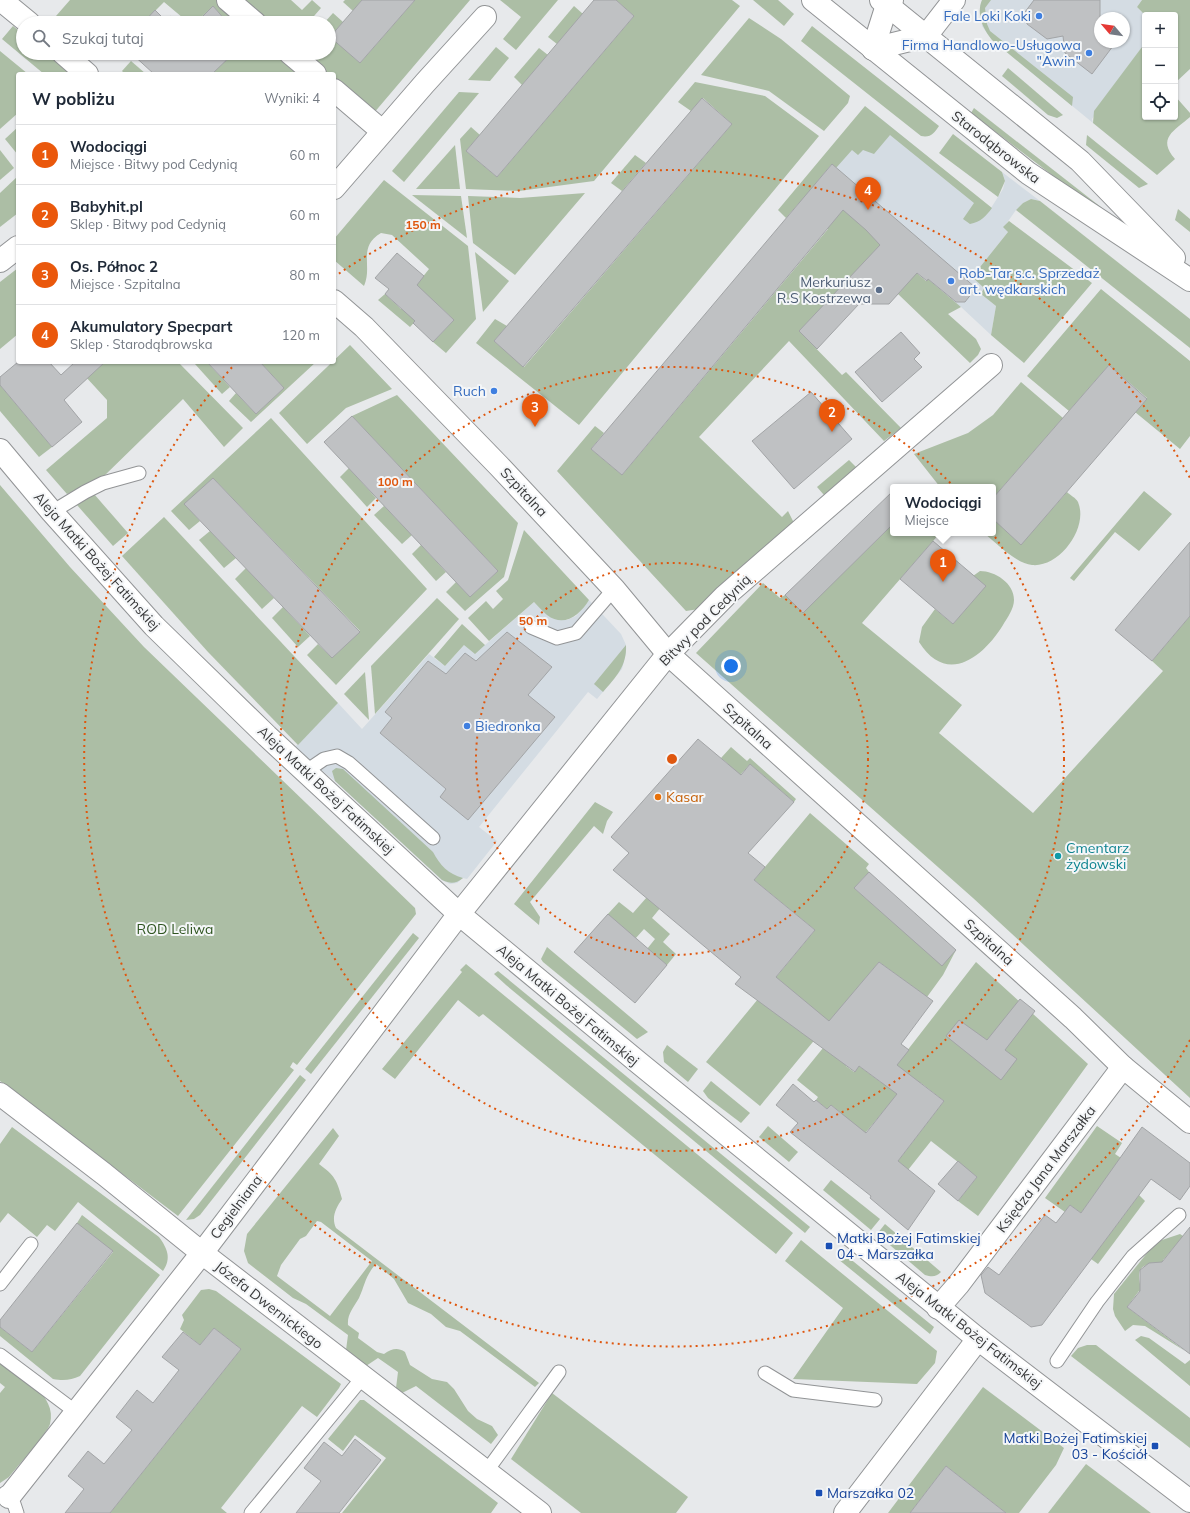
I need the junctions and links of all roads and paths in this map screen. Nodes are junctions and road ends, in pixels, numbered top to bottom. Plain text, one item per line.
1 (1, 0) edge
2 (228, 0) edge
3 (813, 0) edge
4 (954, 0) edge
5 (887, 2) edge
6 (20, 16) edge
7 (247, 16) edge
8 (485, 17) dead end
9 (926, 36) junction
10 (873, 49) junction
11 (71, 60) edge
12 (298, 60) edge
13 (85, 72) edge
14 (313, 72) edge
15 (336, 92) edge
16 (382, 131) junction
17 (336, 186) edge
18 (16, 249) edge
19 (0, 261) edge
20 (1190, 276) edge
21 (1190, 280) edge
22 (336, 302) edge
23 (991, 365) dead end
24 (0, 450) edge
25 (139, 473) dead end
26 (52, 512) junction
27 (614, 589) junction
28 (531, 627) dead end
29 (668, 654) junction
30 (305, 772) junction
31 (433, 838) dead end
32 (459, 914) junction
33 (1124, 1067) junction
34 (0, 1094) edge
35 (1190, 1122) edge
36 (1179, 1215) dead end
37 (31, 1244) dead end
38 (202, 1253) junction
39 (0, 1284) edge
40 (938, 1308) junction
41 (978, 1340) junction
42 (0, 1355) edge
43 (1057, 1362) dead end
44 (559, 1372) dead end
45 (765, 1373) dead end
46 (363, 1377) junction
47 (875, 1400) dead end
48 (76, 1412) junction
49 (486, 1472) junction
50 (9, 1500) edge
51 (1190, 1501) edge
52 (252, 1513) edge
53 (540, 1513) edge
54 (846, 1513) edge

1 - 6 street
2 - 7 street
3 - 10 street, Starodąbrowska
4 - 9 street
5 - 9 street
5 - 10 street
8 - 16 street
9 - 10 street
9 - 20 street
10 - 21 street, Starodąbrowska
11 - 13 street
12 - 14 street
15 - 16 street
16 - 17 street
18 - 19 street
22 - 27 street, Szpitalna
23 - 29 street, Bitwy pod Cedynią
24 - 26 street, Aleja Matki Bożej Fatimskiej
25 - 26 lane
26 - 30 street, Aleja Matki Bożej Fatimskiej
27 - 28 lane
27 - 29 street, Szpitalna
29 - 32 street, Bitwy pod Cedynią
29 - 33 street, Szpitalna
30 - 31 lane
30 - 32 street, Aleja Matki Bożej Fatimskiej
32 - 38 street, Cegielniana
32 - 40 street, Aleja Matki Bożej Fatimskiej
33 - 35 street, Szpitalna
33 - 40 street, Księdza Jana Marszałka
34 - 38 street, Józefa Dwernickiego
36 - 43 lane
37 - 39 lane
38 - 46 street, Józefa Dwernickiego
38 - 48 street, Cegielniana
40 - 41 street, Aleja Matki Bożej Fatimskiej
41 - 51 street, Aleja Matki Bożej Fatimskiej
41 - 54 street
42 - 48 lane
44 - 49 lane
45 - 47 lane
46 - 49 street, Józefa Dwernickiego
46 - 52 lane
48 - 50 street, Cegielniana
49 - 53 street, Józefa Dwernickiego

